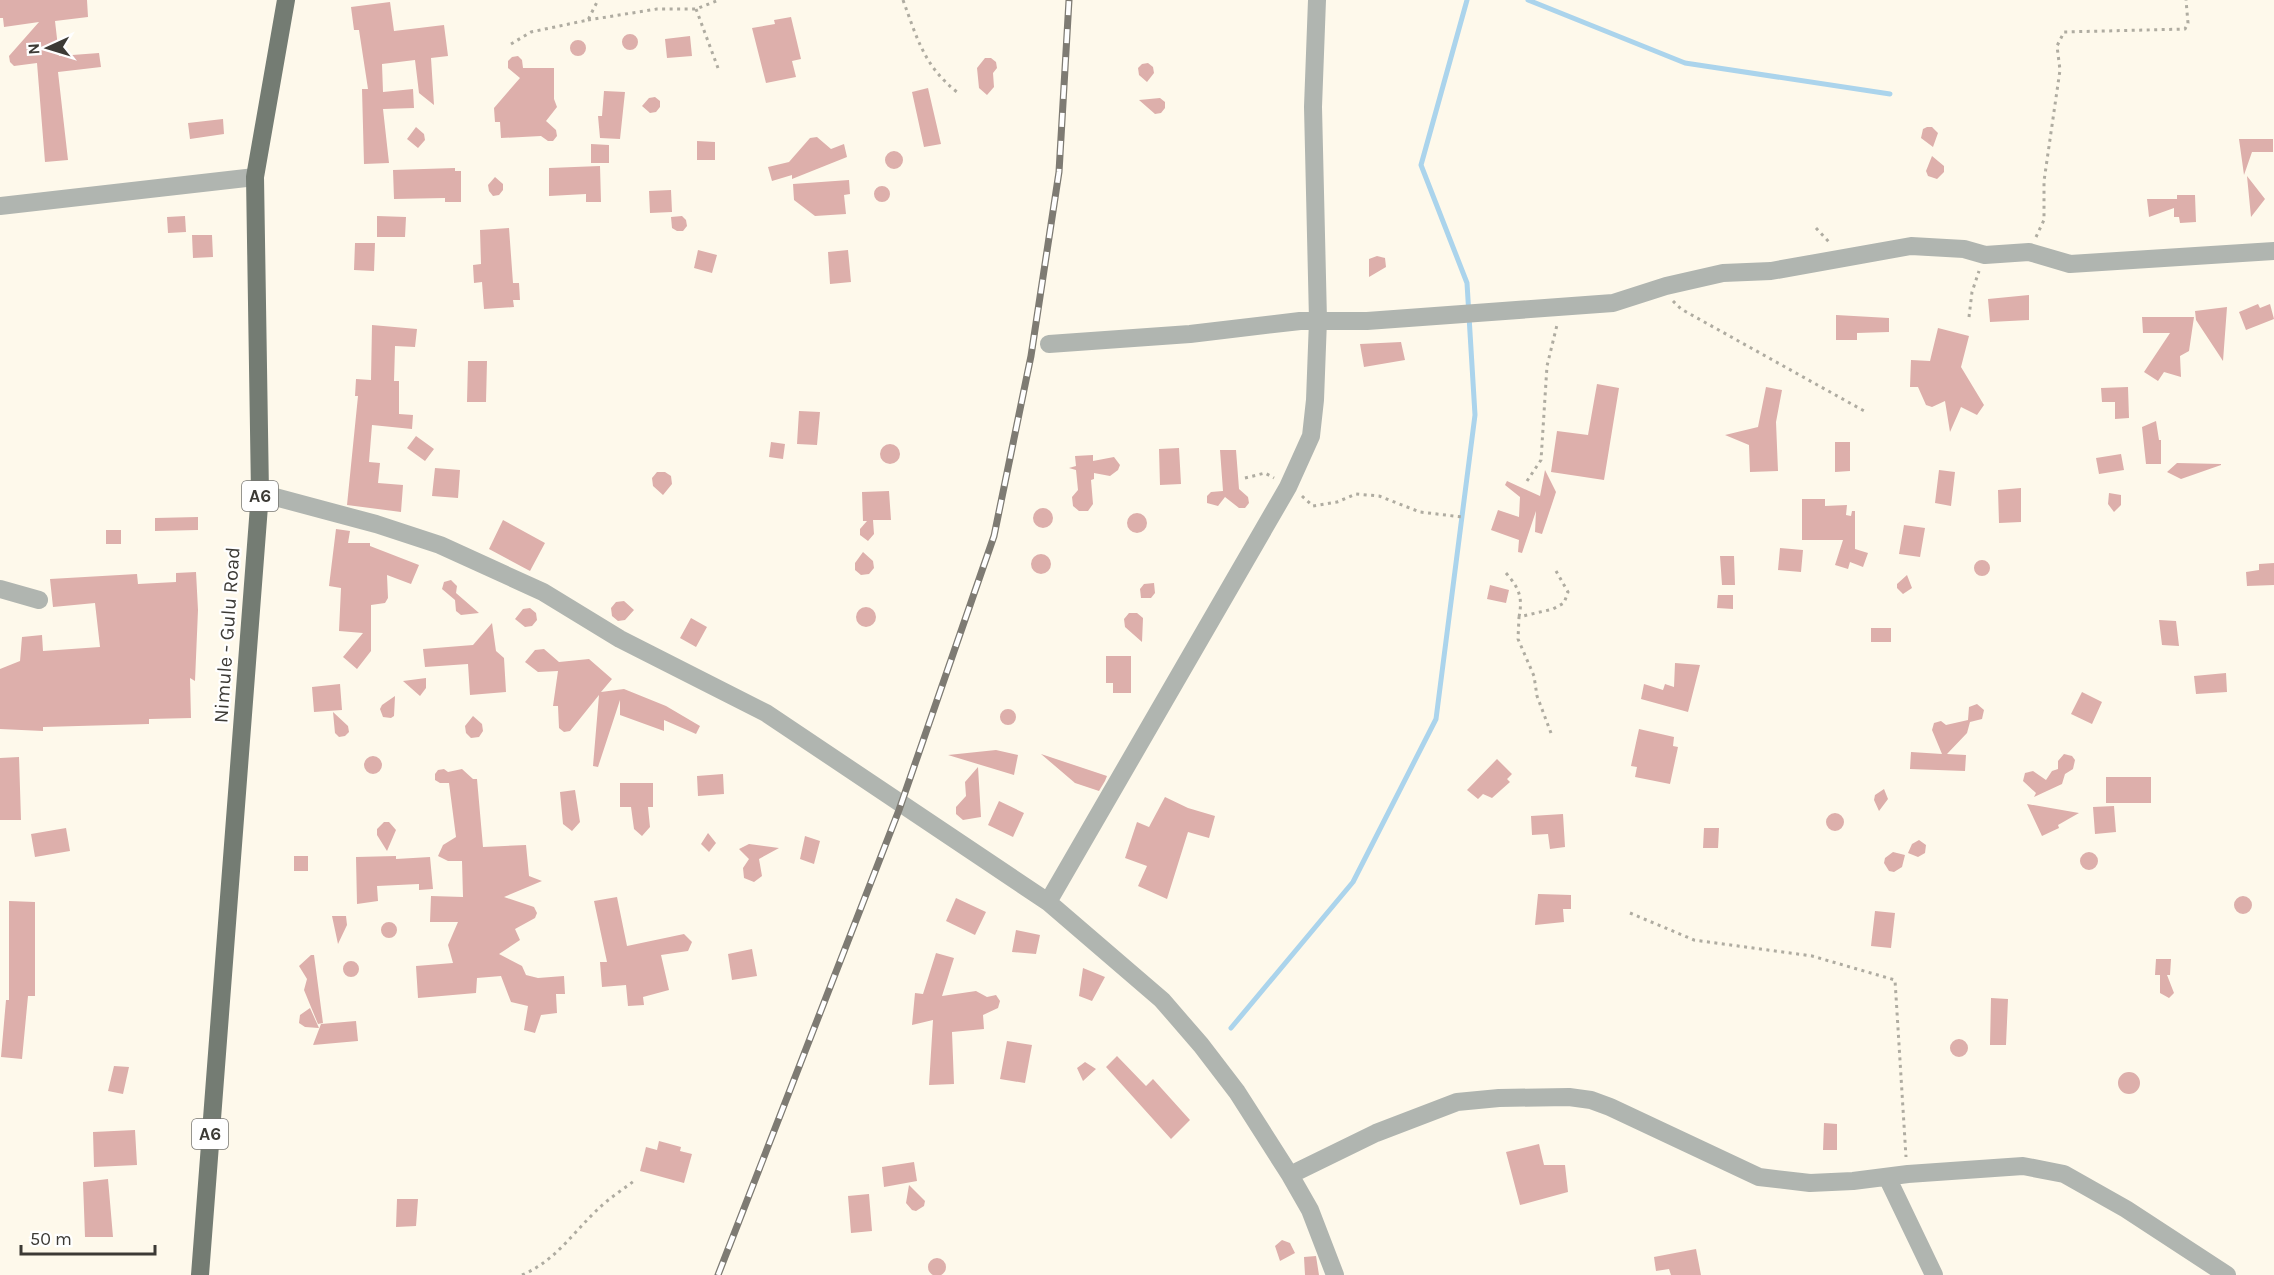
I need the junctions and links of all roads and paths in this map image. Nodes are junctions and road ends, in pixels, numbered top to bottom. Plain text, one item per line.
1 (286, 0) edge
2 (598, 0) edge
3 (719, 0) edge
4 (903, 0) edge
5 (1317, 0) edge
6 (2186, 0) edge
7 (696, 9) junction
8 (588, 20) junction
9 (511, 44) dead end
10 (718, 68) dead end
11 (957, 92) dead end
12 (255, 177) junction
13 (0, 206) edge
14 (2274, 251) edge
15 (2029, 252) junction
16 (1984, 255) junction
17 (1666, 286) junction
18 (1562, 306) junction
19 (1969, 317) dead end
20 (1318, 320) junction
21 (1049, 344) dead end
22 (1866, 412) dead end
23 (1245, 478) dead end
24 (1527, 481) dead end
25 (1288, 487) junction
26 (260, 493) junction
27 (1462, 517) dead end
28 (1556, 571) dead end
29 (1506, 573) dead end
30 (0, 590) edge
31 (39, 600) dead end
32 (1519, 617) junction
33 (1551, 733) dead end
34 (1048, 902) junction
35 (1630, 913) dead end
36 (1908, 1174) junction
37 (1290, 1175) junction
38 (1888, 1179) junction
39 (634, 1180) dead end
40 (200, 1275) edge
41 (522, 1275) edge
42 (1335, 1275) edge
43 (1934, 1275) edge
44 (2227, 1275) edge

1 - 12 main road, Nimule - Gulu Road / A6
2 - 8 path
3 - 7 path
4 - 11 path
5 - 20 street
6 - 15 path
7 - 8 path
7 - 10 path
8 - 9 path
12 - 13 street
12 - 26 main road, Nimule - Gulu Road / A6
14 - 15 street
15 - 16 street
16 - 17 street
16 - 19 path
17 - 18 street
17 - 22 path
18 - 20 street
18 - 24 path
20 - 21 street
20 - 25 street
23 - 25 path
25 - 27 path
25 - 34 street
26 - 34 street
26 - 40 main road, Nimule - Gulu Road / A6
28 - 32 path
29 - 32 path
30 - 31 street
32 - 33 path
34 - 37 street
35 - 36 path
36 - 38 street
36 - 44 street
37 - 38 street
37 - 42 street
38 - 43 street
39 - 41 path

